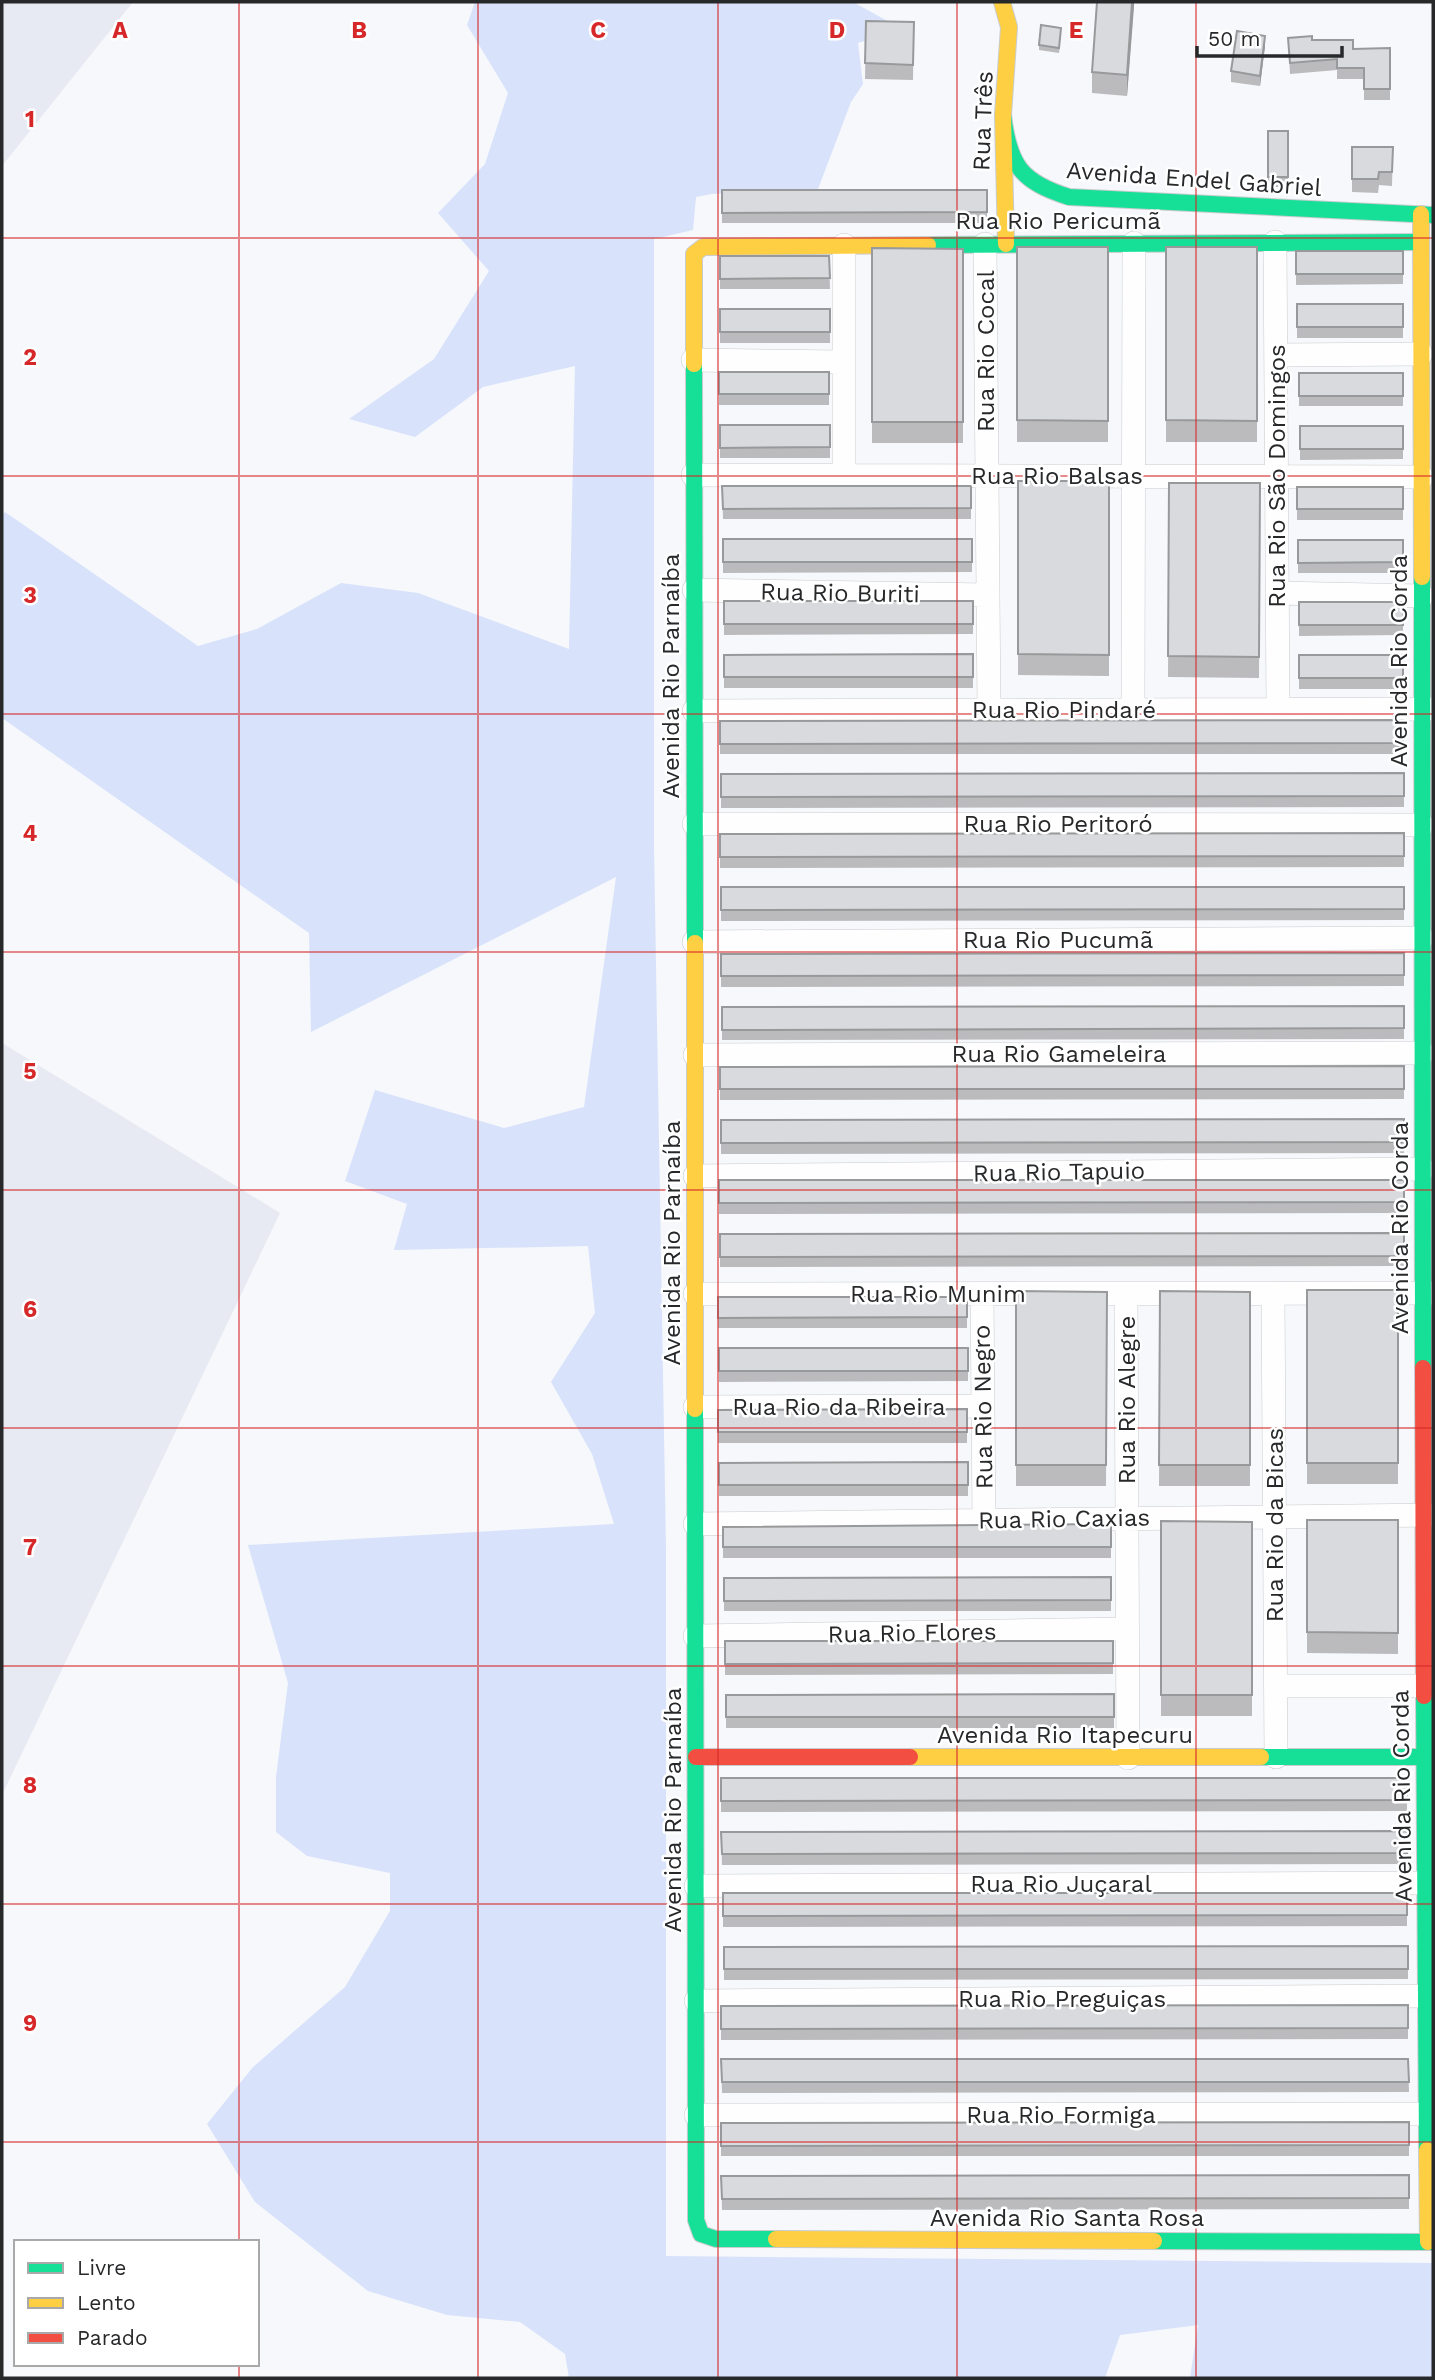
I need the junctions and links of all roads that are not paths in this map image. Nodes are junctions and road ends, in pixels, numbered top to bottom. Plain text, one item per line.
1 (1002, 2) edge
2 (1003, 115) junction
3 (1427, 215) edge
4 (1275, 242) junction
5 (1421, 242) junction
6 (1134, 243) junction
7 (996, 244) junction
8 (844, 246) junction
9 (696, 251) joint
10 (1421, 354) junction
11 (1276, 355) junction
12 (693, 360) junction
13 (842, 362) junction
14 (693, 475) junction
15 (844, 476) junction
16 (986, 476) junction
17 (1135, 476) junction
18 (1277, 477) junction
19 (1422, 477) junction
20 (694, 590) junction
21 (1277, 593) junction
22 (987, 595) junction
23 (1422, 596) junction
24 (1278, 709) junction
25 (1428, 709) edge
26 (989, 710) junction
27 (1133, 710) junction
28 (694, 711) junction
29 (694, 824) junction
30 (1422, 825) junction
31 (1422, 938) junction
32 (694, 942) junction
33 (1423, 1053) junction
34 (695, 1055) junction
35 (1423, 1169) junction
36 (695, 1176) junction
37 (1273, 1293) junction
38 (1428, 1293) edge
39 (695, 1294) junction
40 (982, 1294) junction
41 (1126, 1294) junction
42 (982, 1406) junction
43 (695, 1407) junction
44 (1428, 1515) edge
45 (1274, 1517) junction
46 (1127, 1518) junction
47 (984, 1520) junction
48 (695, 1524) junction
49 (1128, 1629) junction
50 (695, 1636) junction
51 (1276, 1686) junction
52 (1423, 1686) junction
53 (696, 1757) junction
54 (1429, 1757) edge
55 (1128, 1758) junction
56 (1276, 1758) junction
57 (1426, 1883) junction
58 (696, 1886) junction
59 (1427, 1996) junction
60 (696, 2001) junction
61 (1426, 2114) junction
62 (696, 2115) junction
63 (701, 2234) joint
64 (1430, 2242) edge

1 - 2 street, Rua Três
2 - 3 street, Avenida Endel Gabriel
2 - 7 street, Rua Três
3 - 5 street, Avenida Rio Corda
4 - 5 street, Rua Rio Pericumã
4 - 6 street, Rua Rio Pericumã
4 - 11 street, Rua Rio São Domingos
5 - 10 street, Avenida Rio Corda
6 - 7 street, Rua Rio Pericumã
6 - 17 street
7 - 8 street, Rua Rio Pericumã
7 - 16 street, Rua Rio Cocal
8 - 9 street, Rua Rio Pericumã
8 - 13 street
9 - 12 street, Avenida Rio Parnaíba
10 - 11 street
10 - 19 street, Avenida Rio Corda
11 - 18 street, Rua Rio São Domingos
12 - 13 street
12 - 14 street, Avenida Rio Parnaíba
13 - 15 street
14 - 15 street, Rua Rio Balsas
14 - 20 street, Avenida Rio Parnaíba
15 - 16 street, Rua Rio Balsas
16 - 17 street, Rua Rio Balsas
16 - 22 street, Rua Rio Cocal
17 - 18 street, Rua Rio Balsas
17 - 27 street
18 - 19 street, Rua Rio Balsas
18 - 21 street, Rua Rio São Domingos
19 - 23 street, Avenida Rio Corda
20 - 22 street, Rua Rio Buriti
20 - 28 street, Avenida Rio Parnaíba
21 - 23 street
21 - 24 street, Rua Rio São Domingos
22 - 26 street, Rua Rio Cocal
23 - 25 street, Avenida Rio Corda
24 - 25 street, Rua Rio Pindaré
24 - 27 street, Rua Rio Pindaré
25 - 30 street, Avenida Rio Corda
26 - 27 street, Rua Rio Pindaré
26 - 28 street, Rua Rio Pindaré
28 - 29 street, Avenida Rio Parnaíba
29 - 30 street, Rua Rio Peritoró
29 - 32 street, Avenida Rio Parnaíba
30 - 31 street, Avenida Rio Corda
31 - 32 street, Rua Rio Pucumã
31 - 33 street, Avenida Rio Corda
32 - 34 street, Avenida Rio Parnaíba
33 - 34 street, Rua Rio Gameleira
33 - 35 street, Avenida Rio Corda
34 - 36 street, Avenida Rio Parnaíba
35 - 36 street, Rua Rio Tapuio
35 - 38 street, Avenida Rio Corda
36 - 39 street, Avenida Rio Parnaíba
37 - 38 street, Rua Rio Munim
37 - 41 street, Rua Rio Munim
37 - 45 street, Rua Rio da Bicas
38 - 44 street, Avenida Rio Corda
39 - 40 street, Rua Rio Munim
39 - 43 street, Avenida Rio Parnaíba
40 - 41 street, Rua Rio Munim
40 - 42 street, Rua Rio Negro
41 - 46 street, Rua Rio Alegre
42 - 43 street, Rua Rio da Ribeira
42 - 47 street, Rua Rio Negro
43 - 48 street, Avenida Rio Parnaíba
44 - 45 street, Rua Rio Caxias
44 - 52 street, Avenida Rio Corda
45 - 46 street, Rua Rio Caxias
45 - 51 street, Rua Rio da Bicas
46 - 47 street, Rua Rio Caxias
46 - 49 street, Rua Rio Alegre
47 - 48 street, Rua Rio Caxias
48 - 50 street, Avenida Rio Parnaíba
49 - 50 street, Rua Rio Flores
49 - 55 street, Rua Rio Alegre
50 - 53 street, Avenida Rio Parnaíba
51 - 52 street
51 - 56 street, Rua Rio da Bicas
52 - 54 street, Avenida Rio Corda
53 - 55 street, Avenida Rio Itapecuru
53 - 58 street, Avenida Rio Parnaíba
54 - 56 street, Avenida Rio Itapecuru
54 - 57 street, Avenida Rio Corda
55 - 56 street, Avenida Rio Itapecuru
57 - 58 street, Rua Rio Juçaral
57 - 59 street, Avenida Rio Corda
58 - 60 street, Avenida Rio Parnaíba
59 - 60 street, Rua Rio Preguiças
59 - 61 street, Avenida Rio Corda
60 - 62 street, Avenida Rio Parnaíba
61 - 62 street, Rua Rio Formiga
61 - 64 street, Avenida Rio Corda
62 - 63 street, Avenida Rio Parnaíba
63 - 64 street, Avenida Rio Santa Rosa

